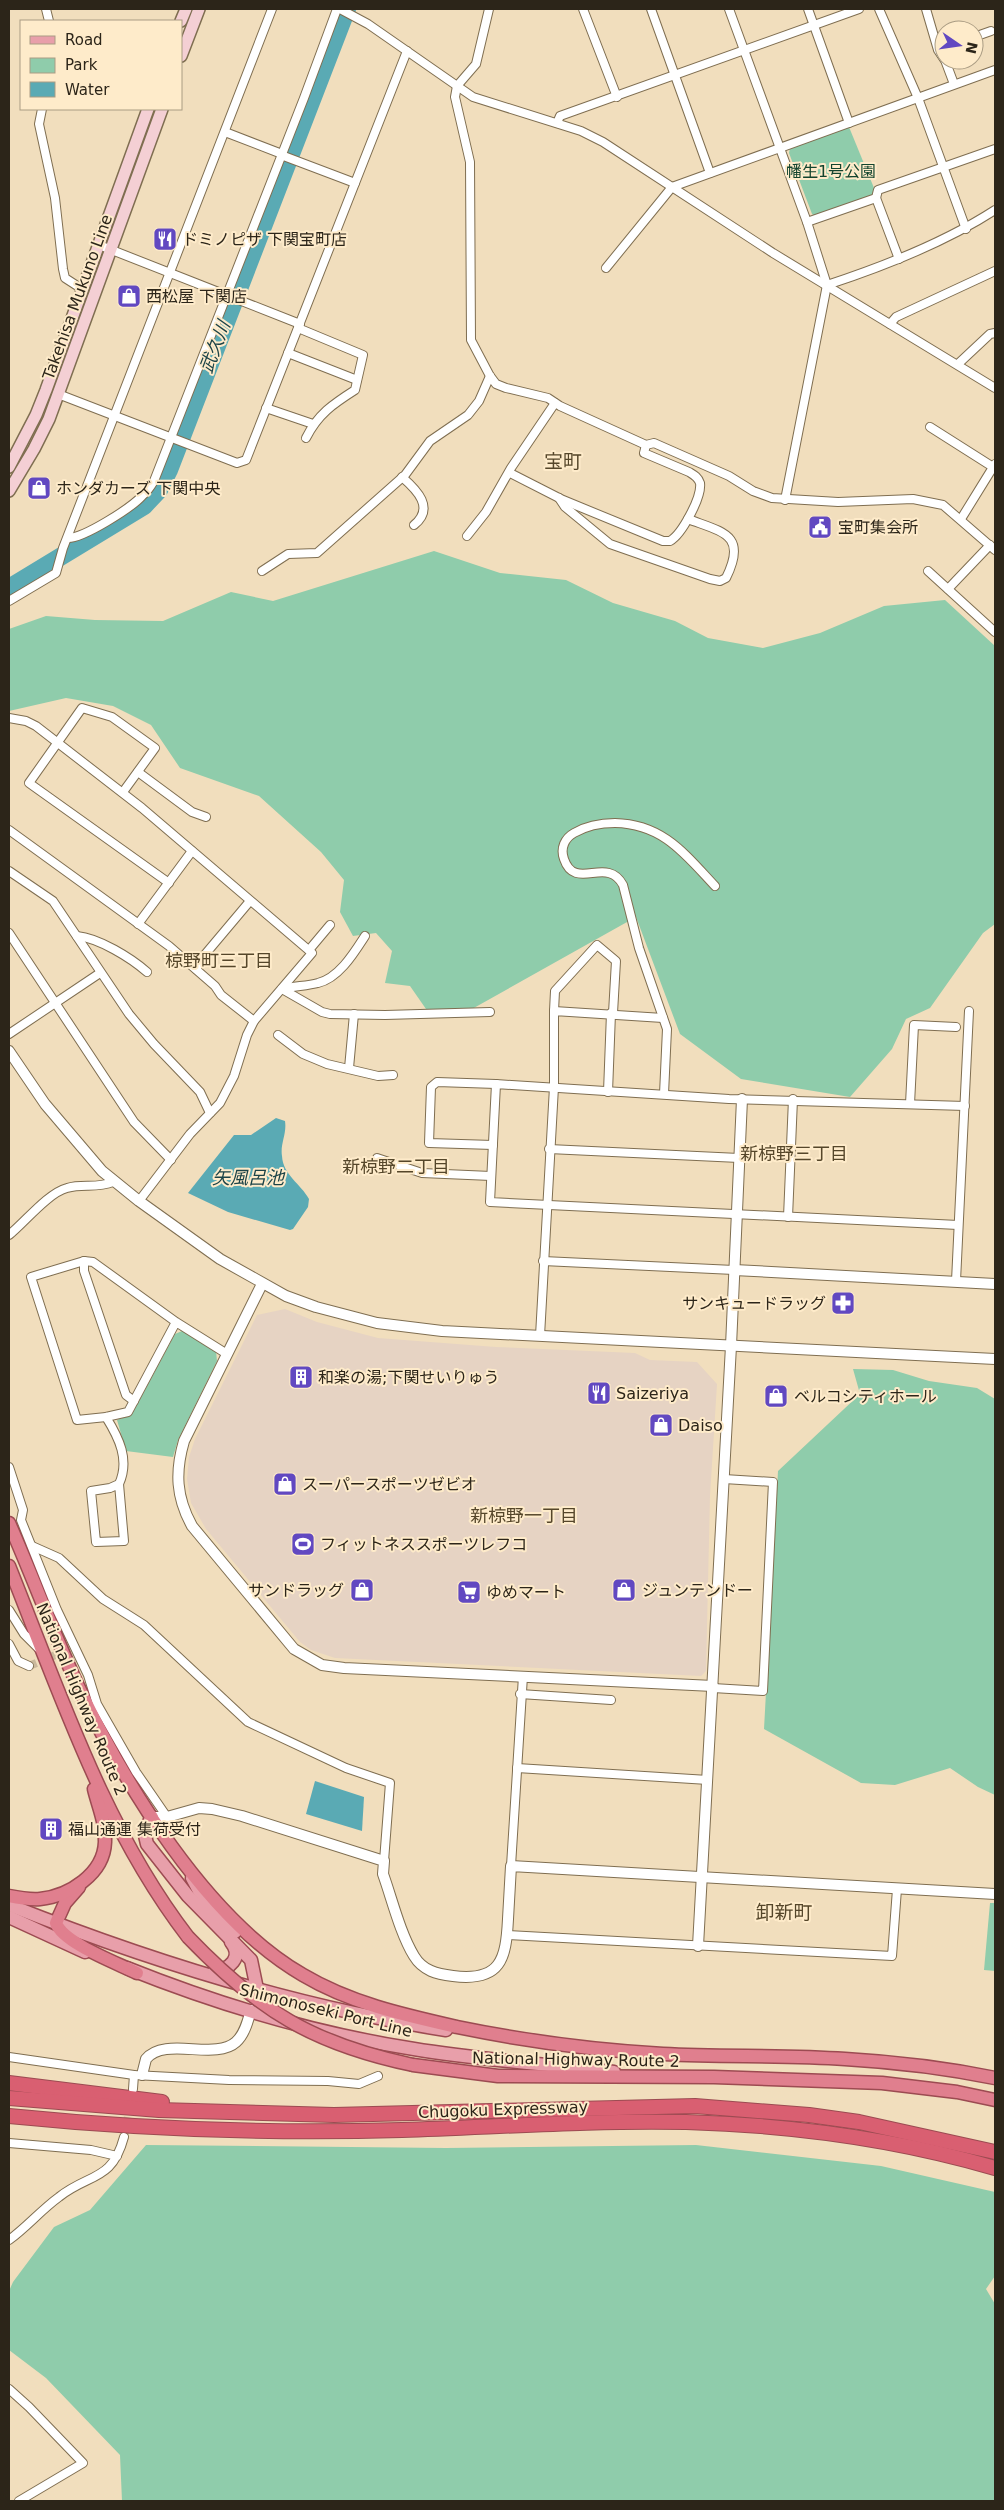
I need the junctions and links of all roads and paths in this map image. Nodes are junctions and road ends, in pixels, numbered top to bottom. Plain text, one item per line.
1 (199, 9) edge
2 (272, 9) edge
3 (338, 9) edge
4 (490, 9) edge
5 (583, 9) edge
6 (651, 9) edge
7 (729, 9) edge
8 (808, 9) edge
9 (859, 9) edge
10 (879, 9) edge
11 (926, 9) edge
12 (813, 25) junction
13 (934, 30) edge
14 (991, 31) dead end
15 (984, 33) edge
16 (407, 51) junction
17 (744, 51) junction
18 (182, 53) edge
19 (948, 70) edge
20 (995, 70) edge
21 (676, 75) junction
22 (954, 84) junction
23 (456, 86) junction
24 (617, 97) junction
25 (918, 98) junction
26 (42, 110) edge
27 (148, 110) edge
28 (162, 110) edge
29 (558, 123) junction
30 (849, 123) junction
31 (225, 132) junction
32 (779, 148) junction
33 (995, 149) edge
34 (282, 155) junction
35 (944, 167) junction
36 (710, 173) junction
37 (355, 183) junction
38 (672, 187) junction
39 (876, 198) junction
40 (995, 210) edge
41 (807, 222) junction
42 (966, 228) junction
43 (99, 245) junction
44 (112, 250) junction
45 (899, 258) junction
46 (606, 268) dead end
47 (995, 271) edge
48 (169, 272) junction
49 (826, 284) junction
50 (82, 289) junction
51 (228, 296) junction
52 (890, 324) junction
53 (299, 326) junction
54 (995, 332) edge
55 (288, 353) junction
56 (958, 364) junction
57 (490, 376) junction
58 (357, 380) junction
59 (995, 388) edge
60 (58, 394) junction
61 (555, 403) junction
62 (266, 408) junction
63 (115, 416) junction
64 (313, 424) junction
65 (930, 427) dead end
66 (173, 438) junction
67 (306, 438) dead end
68 (646, 445) junction
69 (994, 465) edge
70 (9, 467) edge
71 (510, 473) junction
72 (402, 476) junction
73 (9, 491) edge
74 (559, 498) junction
75 (785, 500) junction
76 (688, 519) junction
77 (961, 519) junction
78 (414, 525) dead end
79 (467, 536) dead end
80 (68, 538) junction
81 (993, 548) edge
82 (262, 571) dead end
83 (928, 571) dead end
84 (948, 589) junction
85 (9, 601) edge
86 (995, 632) edge
87 (9, 718) edge
88 (57, 742) junction
89 (138, 772) junction
90 (123, 792) junction
91 (206, 817) dead end
92 (9, 830) edge
93 (192, 851) junction
94 (9, 871) edge
95 (168, 883) junction
96 (715, 886) dead end
97 (250, 901) junction
98 (138, 924) junction
99 (330, 925) dead end
100 (9, 933) edge
101 (77, 936) junction
102 (365, 936) dead end
103 (309, 950) junction
104 (196, 969) junction
105 (147, 972) dead end
106 (100, 973) junction
107 (282, 989) junction
108 (56, 1004) junction
109 (554, 1011) junction
110 (969, 1011) dead end
111 (490, 1012) dead end
112 (612, 1013) junction
113 (354, 1014) junction
114 (663, 1018) junction
115 (254, 1021) junction
116 (956, 1027) dead end
117 (9, 1034) edge
118 (278, 1035) dead end
119 (9, 1051) edge
120 (349, 1068) junction
121 (393, 1075) dead end
122 (496, 1084) junction
123 (554, 1087) junction
124 (608, 1092) junction
125 (664, 1094) junction
126 (742, 1099) junction
127 (793, 1099) junction
128 (910, 1104) junction
129 (964, 1106) junction
130 (210, 1113) junction
131 (492, 1145) junction
132 (549, 1148) junction
133 (376, 1158) dead end
134 (739, 1158) junction
135 (171, 1160) junction
136 (491, 1176) junction
137 (113, 1182) junction
138 (139, 1201) junction
139 (546, 1205) junction
140 (737, 1214) junction
141 (788, 1217) junction
142 (958, 1225) junction
143 (9, 1235) edge
144 (543, 1261) junction
145 (84, 1262) junction
146 (734, 1270) junction
147 (956, 1281) junction
148 (262, 1284) junction
149 (995, 1284) edge
150 (176, 1322) junction
151 (540, 1336) junction
152 (731, 1346) junction
153 (227, 1354) junction
154 (995, 1359) edge
155 (134, 1401) junction
156 (106, 1418) junction
157 (9, 1466) edge
158 (724, 1479) junction
159 (119, 1484) junction
160 (9, 1523) edge
161 (32, 1546) junction
162 (9, 1566) edge
163 (9, 1610) edge
164 (9, 1644) edge
165 (44, 1654) junction
166 (29, 1666) dead end
167 (523, 1676) junction
168 (713, 1687) junction
169 (520, 1694) junction
170 (611, 1700) dead end
171 (89, 1767) junction
172 (517, 1768) junction
173 (708, 1780) junction
174 (152, 1817) junction
175 (167, 1817) junction
176 (180, 1857) junction
177 (384, 1862) junction
178 (511, 1866) junction
179 (701, 1877) junction
180 (88, 1878) junction
181 (897, 1889) junction
182 (995, 1894) edge
183 (9, 1896) edge
184 (9, 1905) edge
185 (9, 1916) edge
186 (56, 1923) junction
187 (225, 1934) junction
188 (507, 1935) junction
189 (698, 1946) junction
190 (138, 1973) junction
191 (204, 1974) junction
192 (257, 1989) junction
193 (251, 2010) junction
194 (510, 2038) junction
195 (9, 2057) edge
196 (138, 2075) junction
197 (378, 2076) dead end
198 (651, 2076) junction
199 (995, 2078) edge
200 (9, 2083) edge
201 (132, 2089) dead end
202 (9, 2098) edge
203 (995, 2100) edge
204 (232, 2111) junction
205 (9, 2116) edge
206 (124, 2136) tunnel mouth
207 (9, 2143) edge
208 (995, 2152) edge
209 (117, 2156) junction
210 (995, 2168) edge
211 (9, 2240) edge
212 (9, 2390) edge
213 (19, 2501) edge

1 - 18 main road
2 - 31 street
3 - 16 street
3 - 34 street
4 - 23 street
5 - 24 street
6 - 21 street
7 - 17 street
8 - 12 street
9 - 12 street
10 - 25 street
11 - 13 street
12 - 17 street
12 - 30 street
14 - 15 street
16 - 23 street
16 - 37 street
17 - 21 street
17 - 32 street
19 - 22 street
20 - 22 street
21 - 24 street
21 - 36 street
22 - 25 street
23 - 29 street
23 - 57 street
24 - 29 street
25 - 30 street
25 - 35 street
26 - 50 street
27 - 43 main road, Takehisa Mukuno Line
28 - 44 main road, Takehisa Mukuno Line
29 - 38 street
30 - 32 street
31 - 34 street
31 - 48 street
32 - 36 street
32 - 41 street
33 - 35 street
34 - 37 street
34 - 51 street
35 - 39 street
35 - 42 street
36 - 38 street
37 - 53 street
38 - 46 street
38 - 49 street
39 - 41 street
39 - 45 street
40 - 42 street
41 - 49 street
42 - 45 street
43 - 44 street
43 - 50 main road, Takehisa Mukuno Line
44 - 48 street
44 - 60 main road, Takehisa Mukuno Line
45 - 49 street
47 - 52 street
48 - 51 street
48 - 63 street
49 - 52 street
49 - 75 street
50 - 70 main road, Takehisa Mukuno Line
51 - 53 street
51 - 66 street
52 - 56 street
53 - 55 street
53 - 58 street
54 - 56 street
55 - 58 street
55 - 62 street
56 - 59 street
57 - 61 street
57 - 72 street
58 - 64 street
60 - 63 street
60 - 73 main road, Takehisa Mukuno Line
61 - 68 street
61 - 71 street
62 - 64 street
62 - 66 street
63 - 66 street
63 - 80 street
64 - 67 street
65 - 69 street
66 - 80 street
68 - 75 street
68 - 76 street
69 - 77 street
71 - 74 street
71 - 79 street
72 - 78 street
72 - 82 street
74 - 76 street
74 - 76 street
75 - 77 street
77 - 81 street
80 - 85 street
81 - 84 street
83 - 84 street
84 - 86 street
87 - 88 street
88 - 89 street
88 - 90 street
88 - 95 street
89 - 90 street
89 - 91 street
90 - 93 street
92 - 98 street
93 - 95 street
93 - 97 street
94 - 101 street
95 - 98 street
96 - 114 street
97 - 103 street
97 - 104 street
98 - 104 street
99 - 103 street
100 - 108 street
101 - 105 street
101 - 106 street
102 - 107 street
103 - 107 street
104 - 115 street
106 - 108 street
106 - 130 street
107 - 113 street
107 - 115 street
108 - 117 street
108 - 135 street
109 - 112 street
109 - 112 street
109 - 123 street
110 - 129 street
111 - 113 street
112 - 114 street
112 - 124 street
113 - 120 street
114 - 125 street
115 - 130 street
116 - 128 street
118 - 120 street
119 - 137 street
120 - 121 street
122 - 123 street
122 - 131 street
122 - 131 street
123 - 124 street
123 - 132 street
124 - 125 street
125 - 126 street
126 - 127 street
126 - 134 street
127 - 128 street
127 - 141 street
128 - 129 street
129 - 142 street
130 - 135 street
131 - 136 street
132 - 134 street
132 - 139 street
133 - 136 street
134 - 140 street
135 - 138 street
136 - 139 street
137 - 138 street
137 - 143 street
138 - 148 street
139 - 140 street
139 - 144 street
140 - 141 street
140 - 146 street
141 - 142 street
142 - 147 street
144 - 146 street
144 - 151 street
145 - 150 street
145 - 155 street
145 - 156 street
146 - 147 street
146 - 152 street
147 - 149 street
148 - 151 street
148 - 153 street
150 - 153 street
150 - 155 street
151 - 152 street
152 - 154 street
152 - 158 street
153 - 167 street
155 - 156 street
156 - 159 street
157 - 161 street
158 - 168 street
158 - 168 street
159 - 159 street
160 - 174 highway, National Highway Route 2
161 - 175 street
161 - 177 street
162 - 165 highway, National Highway Route 2
163 - 165 street
164 - 166 street
165 - 171 highway, National Highway Route 2
167 - 168 street
167 - 169 street
168 - 173 street
169 - 170 street
169 - 172 street
171 - 180 highway
171 - 198 highway, National Highway Route 2, bridge
172 - 173 street
172 - 178 street
173 - 179 street
174 - 175 street
174 - 176 highway, National Highway Route 2
174 - 187 main road
175 - 176 street
175 - 177 street
176 - 192 main road
176 - 194 highway, National Highway Route 2
177 - 188 street
178 - 179 street
178 - 188 street
179 - 181 street
179 - 189 street
180 - 183 highway
180 - 186 highway
181 - 182 street
181 - 189 street
184 - 186 main road, Shimonoseki Port Line
185 - 190 main road, Shimonoseki Port Line
186 - 190 highway
186 - 191 main road, Shimonoseki Port Line
187 - 191 main road
187 - 192 main road
188 - 189 street
190 - 193 main road, Shimonoseki Port Line
191 - 192 main road, Shimonoseki Port Line
192 - 193 main road
192 - 194 main road, Shimonoseki Port Line
193 - 196 street
193 - 198 main road, Shimonoseki Port Line
194 - 199 highway, National Highway Route 2
195 - 196 street
196 - 197 street
196 - 201 street
198 - 203 highway, National Highway Route 2
200 - 204 highway
202 - 204 highway, Chugoku Expressway
204 - 208 highway, Chugoku Expressway
205 - 210 highway, Chugoku Expressway
206 - 209 street
207 - 209 street
209 - 211 street
212 - 213 street

